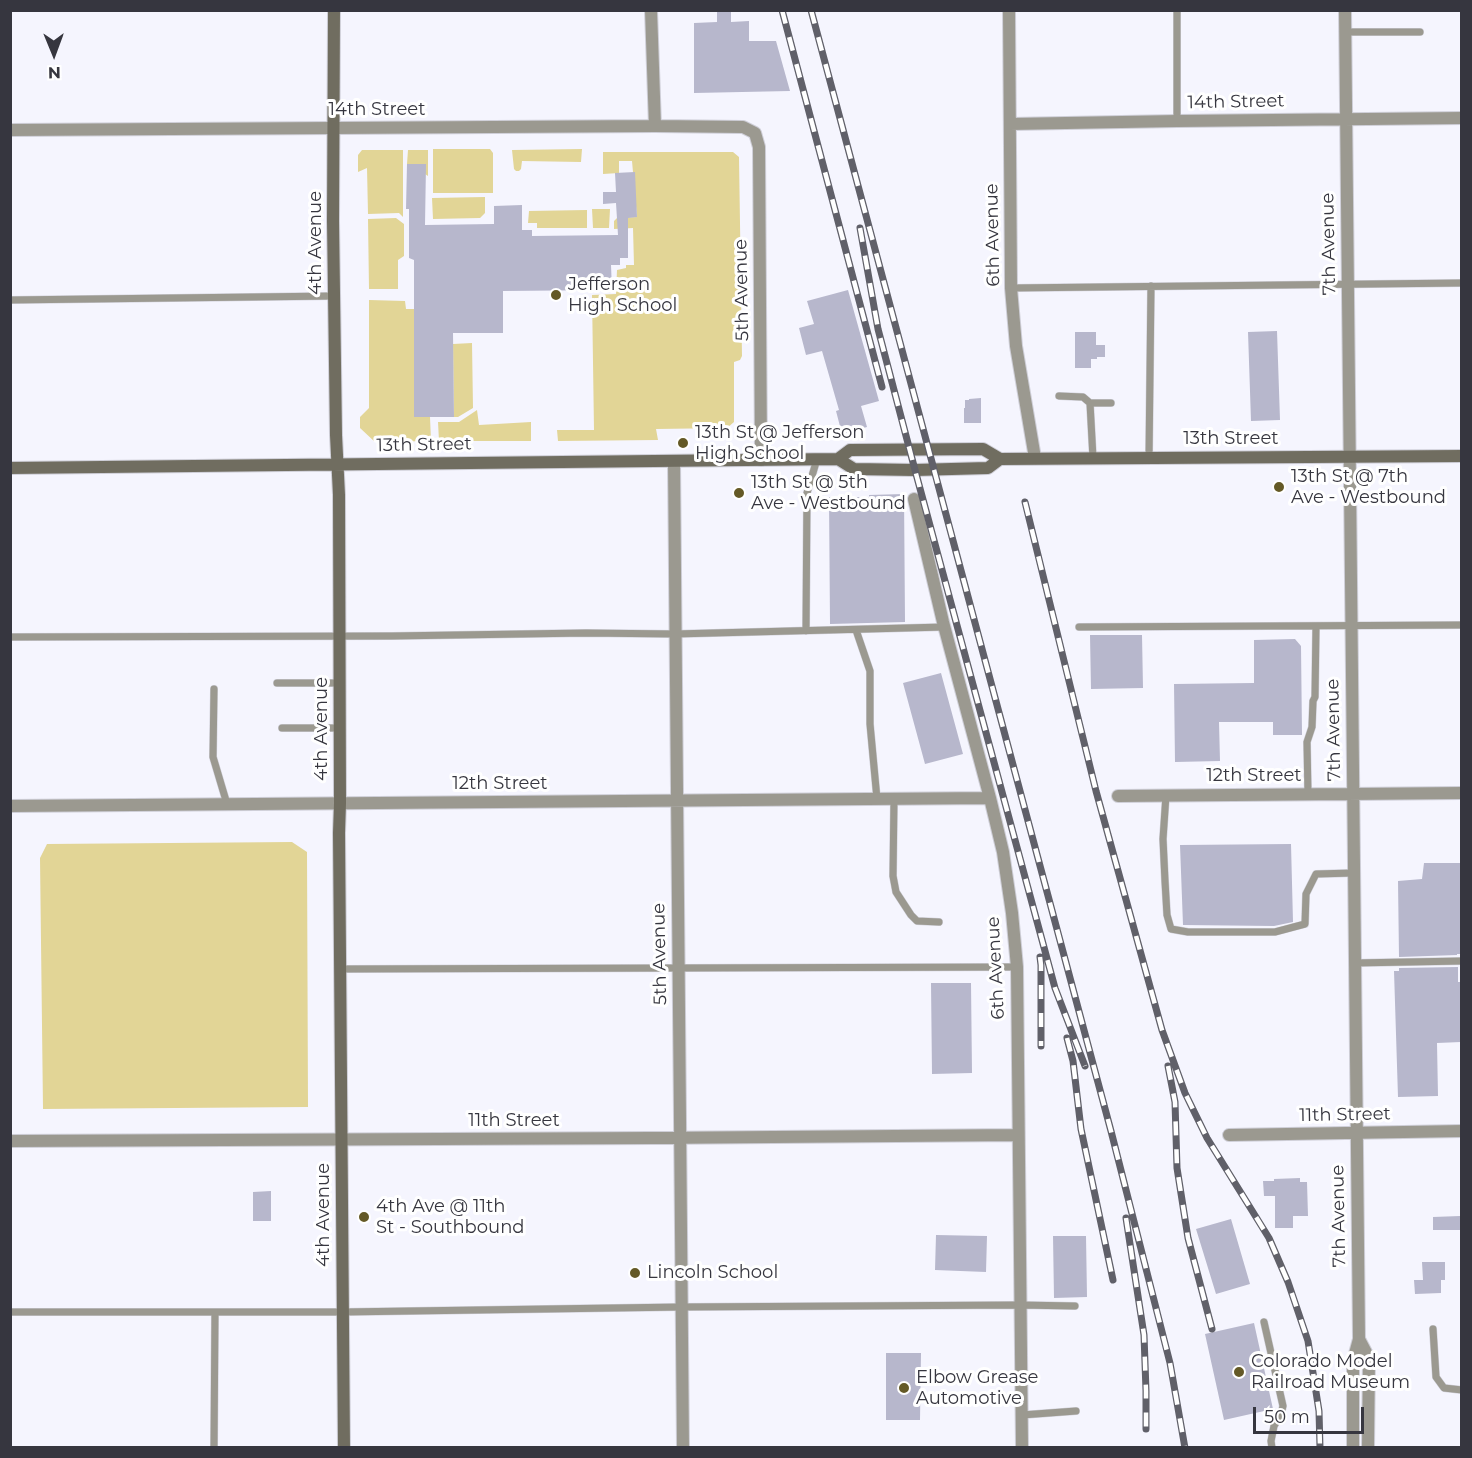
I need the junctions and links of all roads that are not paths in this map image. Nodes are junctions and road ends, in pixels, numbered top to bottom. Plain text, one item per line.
1 (334, 10) edge
2 (651, 10) edge
3 (1009, 10) edge
4 (1177, 10) edge
5 (1345, 10) edge
6 (1345, 32) junction
7 (1420, 32) dead end
8 (1461, 118) edge
9 (1346, 119) junction
10 (1177, 121) junction
11 (1011, 124) junction
12 (655, 126) junction
13 (743, 127) joint
14 (334, 128) junction
15 (10, 130) edge
16 (1461, 283) edge
17 (1347, 284) junction
18 (1151, 286) junction
19 (1011, 288) junction
20 (334, 296) junction
21 (10, 300) edge
22 (1059, 396) dead end
23 (1090, 403) junction
24 (1111, 403) dead end
25 (1349, 456) junction
26 (1461, 456) edge
27 (1035, 458) junction
28 (1093, 458) junction
29 (1149, 458) junction
30 (817, 459) junction
31 (838, 459) junction
32 (1000, 459) junction
33 (761, 460) junction
34 (674, 461) junction
35 (338, 464) junction
36 (10, 468) edge
37 (914, 498) dead end
38 (1461, 625) edge
39 (1351, 626) junction
40 (944, 627) junction
41 (1078, 627) dead end
42 (1316, 627) junction
43 (856, 630) junction
44 (806, 631) junction
45 (675, 634) junction
46 (339, 635) junction
47 (10, 637) edge
48 (276, 683) dead end
49 (340, 683) junction
50 (214, 689) dead end
51 (282, 728) dead end
52 (340, 729) junction
53 (1461, 793) edge
54 (1308, 794) junction
55 (1352, 794) junction
56 (1166, 795) junction
57 (1118, 796) dead end
58 (990, 798) junction
59 (877, 799) junction
60 (894, 799) junction
61 (676, 801) junction
62 (340, 803) junction
63 (227, 804) junction
64 (10, 806) edge
65 (1353, 873) junction
66 (939, 922) dead end
67 (1461, 961) edge
68 (1354, 963) junction
69 (1017, 967) junction
70 (340, 969) junction
71 (678, 969) junction
72 (1461, 1131) edge
73 (1356, 1133) junction
74 (1018, 1135) junction
75 (1229, 1135) dead end
76 (680, 1138) junction
77 (342, 1140) junction
78 (10, 1141) edge
79 (1020, 1305) junction
80 (1075, 1306) dead end
81 (681, 1307) junction
82 (10, 1312) edge
83 (215, 1312) junction
84 (343, 1312) junction
85 (1264, 1322) dead end
86 (1433, 1329) dead end
87 (1359, 1339) junction
88 (1461, 1389) edge
89 (1076, 1411) dead end
90 (1022, 1415) junction
91 (214, 1448) edge
92 (344, 1448) edge
93 (682, 1448) edge
94 (1022, 1448) edge
95 (1272, 1448) edge
96 (1353, 1448) edge
97 (1368, 1448) edge

1 - 14 street, 4th Avenue
2 - 12 street
3 - 11 street, 6th Avenue
4 - 10 lane
5 - 6 street, 7th Avenue
6 - 7 lane
6 - 9 street, 7th Avenue
8 - 9 street, 14th Street
9 - 10 street, 14th Street
9 - 17 street, 7th Avenue
10 - 11 street, 14th Street
11 - 19 street, 6th Avenue
12 - 13 street, 14th Street
12 - 14 street, 14th Street
13 - 33 street, 5th Avenue
14 - 15 street, 14th Street
14 - 20 street, 4th Avenue
16 - 17 lane
17 - 18 lane
17 - 25 street, 7th Avenue
18 - 19 lane
18 - 29 lane
19 - 27 street, 6th Avenue
20 - 21 lane
20 - 35 street, 4th Avenue
22 - 23 lane
23 - 24 lane
23 - 28 lane
25 - 26 street, 13th Street
25 - 29 street, 13th Street
25 - 39 street, 7th Avenue
27 - 28 street, 13th Street
27 - 32 street, 13th Street
28 - 29 street, 13th Street
30 - 31 street, 13th Street
30 - 33 street, 13th Street
30 - 44 lane
31 - 32 street, 13th Street
31 - 32 street, 13th Street
33 - 34 street, 13th Street
34 - 35 street, 13th Street
34 - 45 street, 5th Avenue
35 - 36 street, 13th Street
35 - 46 street, 4th Avenue
37 - 40 street, 6th Avenue
38 - 39 lane
39 - 42 lane
39 - 55 street, 7th Avenue
40 - 43 lane
40 - 58 street, 6th Avenue
41 - 42 lane
42 - 54 lane
43 - 44 lane
43 - 59 lane
44 - 45 lane
45 - 46 lane
45 - 61 street, 5th Avenue
46 - 47 lane
46 - 49 street, 4th Avenue
48 - 49 lane
49 - 52 street, 4th Avenue
50 - 63 lane
51 - 52 lane
52 - 62 street, 4th Avenue
53 - 55 street, 12th Street
54 - 55 street, 12th Street
54 - 56 street, 12th Street
55 - 65 street, 7th Avenue
56 - 57 street, 12th Street
56 - 65 lane
58 - 60 street, 12th Street
58 - 69 street, 6th Avenue
59 - 60 street, 12th Street
59 - 61 street, 12th Street
60 - 66 lane
61 - 62 street, 12th Street
61 - 71 street, 5th Avenue
62 - 63 street, 12th Street
62 - 70 street, 4th Avenue
63 - 64 street, 12th Street
65 - 68 street, 7th Avenue
67 - 68 lane
68 - 73 street, 7th Avenue
69 - 71 lane
69 - 74 street, 6th Avenue
70 - 71 lane
70 - 77 street, 4th Avenue
71 - 76 street, 5th Avenue
72 - 73 street, 11th Street
73 - 75 street, 11th Street
73 - 87 street, 7th Avenue
74 - 76 street, 11th Street
74 - 79 street, 6th Avenue
76 - 77 street, 11th Street
76 - 81 street, 5th Avenue
77 - 78 street, 11th Street
77 - 84 street, 4th Avenue
79 - 80 lane
79 - 81 lane
79 - 90 street, 6th Avenue
81 - 84 lane
81 - 93 street, 5th Avenue
82 - 83 lane
83 - 84 lane
83 - 91 lane
84 - 92 street, 4th Avenue
85 - 95 lane
86 - 88 lane
87 - 96 street, 7th Avenue
87 - 97 street
89 - 90 lane
90 - 94 street, 6th Avenue

